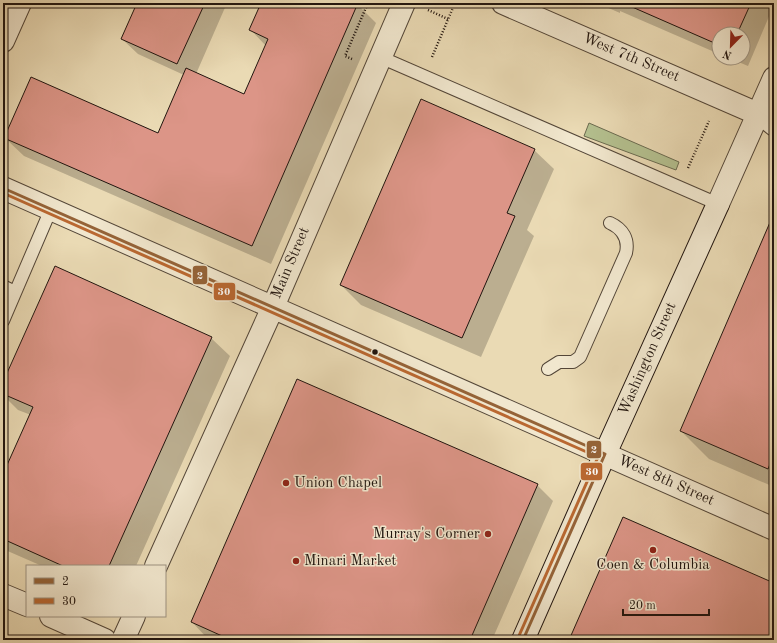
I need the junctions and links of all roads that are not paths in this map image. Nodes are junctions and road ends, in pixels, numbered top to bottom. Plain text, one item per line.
1 (20, 3) edge
2 (404, 3) edge
3 (503, 3) edge
4 (3, 41) edge
5 (380, 57) junction
6 (774, 78) edge
7 (766, 121) edge
8 (3, 188) edge
9 (718, 204) junction
10 (51, 209) junction
11 (610, 224) dead end
12 (3, 286) edge
13 (16, 292) junction
14 (272, 307) junction
15 (3, 321) edge
16 (548, 369) dead end
17 (605, 454) junction
18 (774, 528) edge
19 (156, 565) edge
20 (3, 595) edge
21 (26, 605) edge
22 (53, 617) edge
23 (134, 617) edge
24 (106, 640) edge
25 (123, 640) edge
26 (523, 640) edge

1 - 4 street
2 - 5 street, Main Street
3 - 7 street, West 7th Street
5 - 9 lane
5 - 14 street, Main Street
6 - 7 street, Washington Street
7 - 9 street, Washington Street
8 - 10 street, West 8th Street
9 - 17 street, Washington Street
10 - 13 lane
10 - 14 street, West 8th Street
11 - 16 lane
12 - 13 lane
13 - 15 lane
14 - 17 street, West 8th Street
14 - 19 street, Main Street
17 - 18 street, West 8th Street
17 - 26 street, Washington Street
20 - 21 street
22 - 24 street
23 - 25 street

